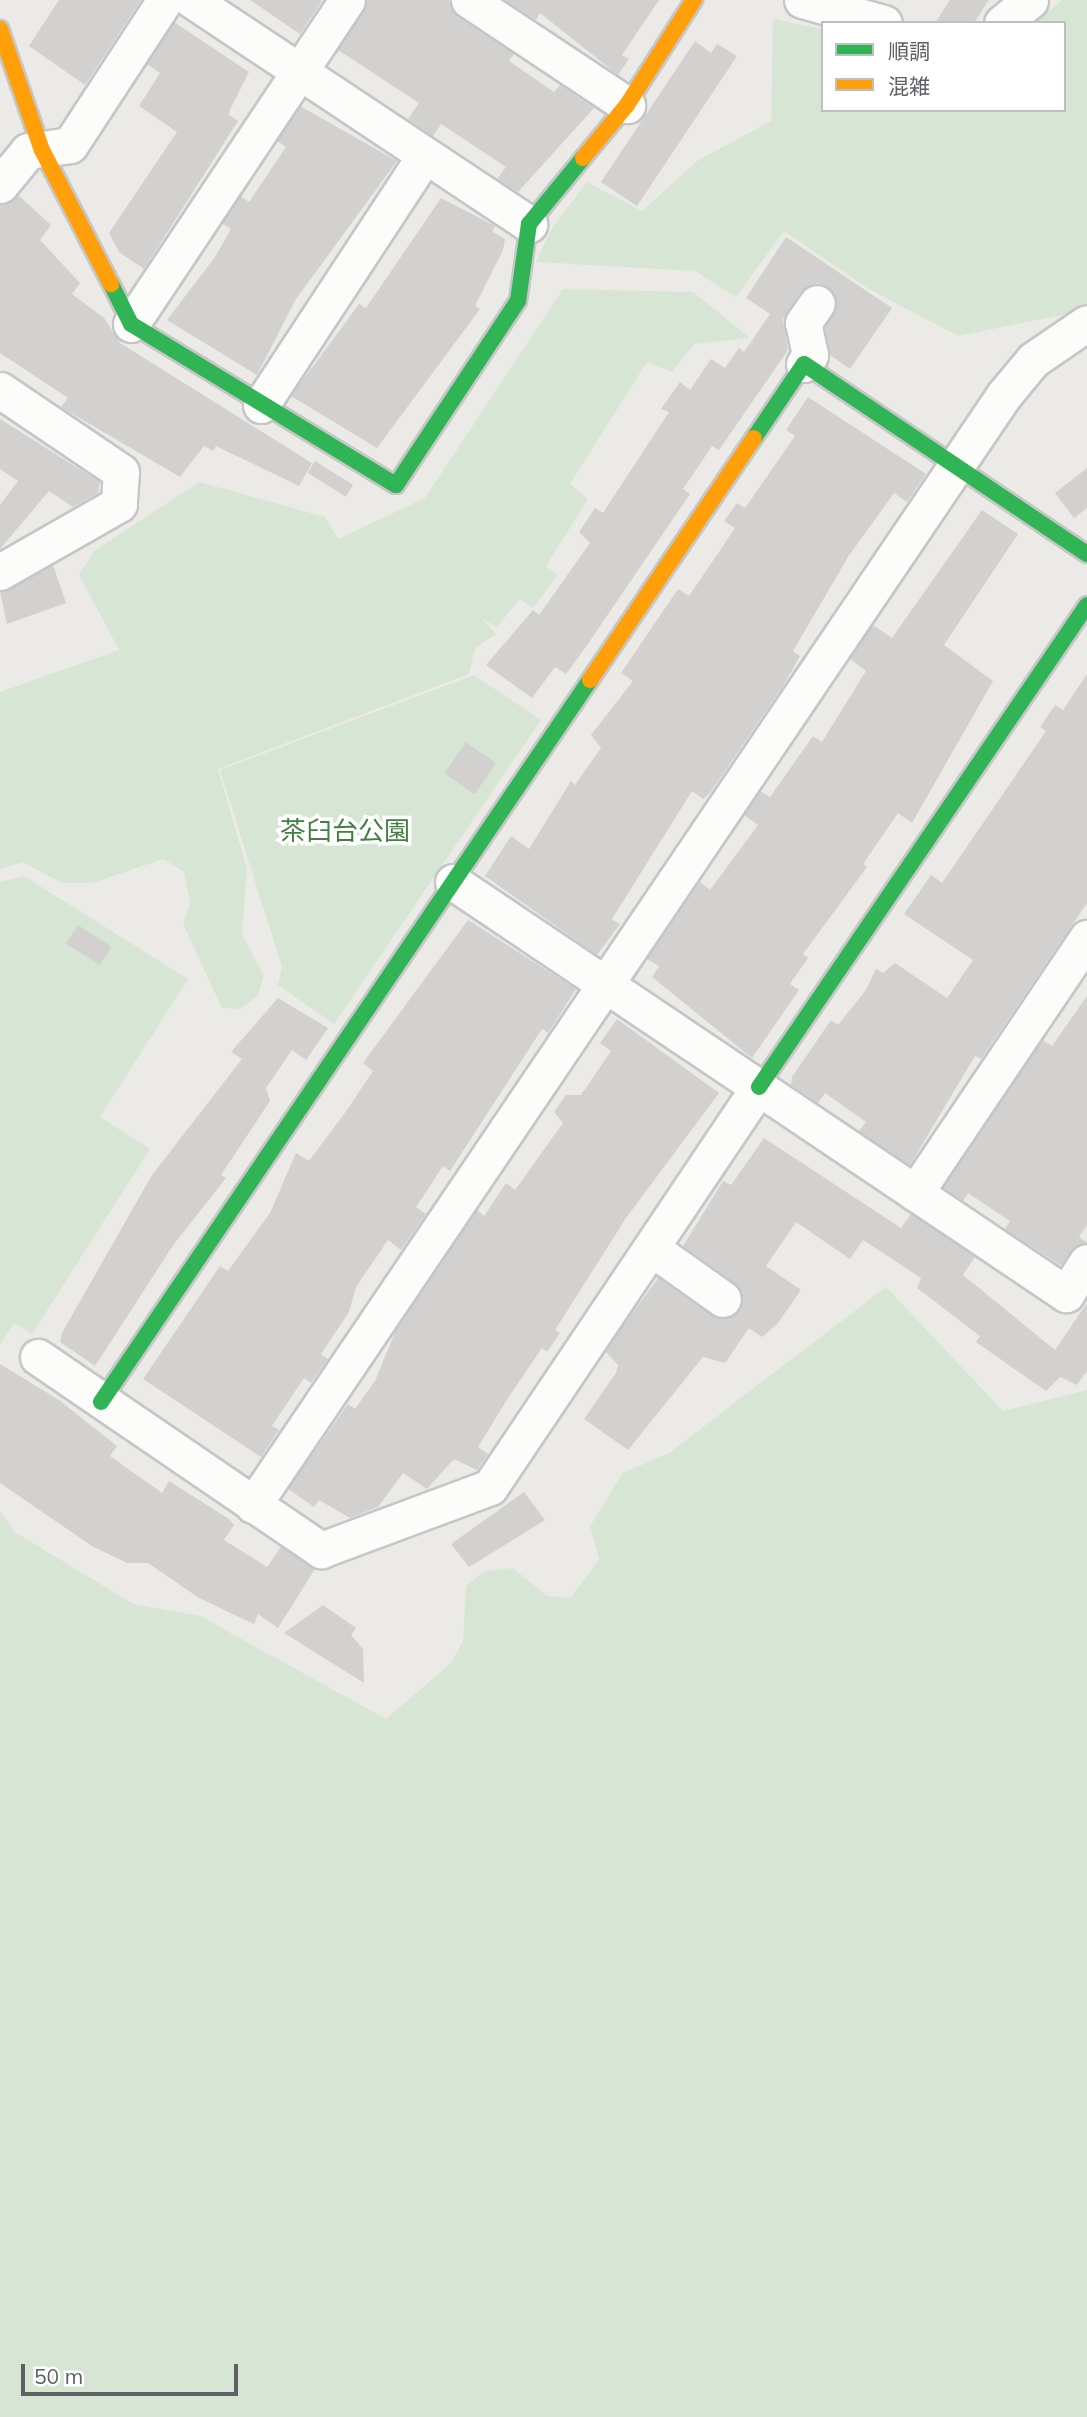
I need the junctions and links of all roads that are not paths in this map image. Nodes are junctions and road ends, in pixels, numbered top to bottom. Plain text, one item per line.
1 (165, 0) edge
2 (192, 0) edge
3 (347, 0) edge
4 (469, 0) edge
5 (694, 0) edge
6 (802, 0) edge
7 (1030, 0) edge
8 (876, 12) edge
9 (1004, 21) edge
10 (0, 29) edge
11 (300, 72) junction
12 (627, 105) junction
13 (42, 150) junction
14 (425, 155) junction
15 (0, 185) edge
16 (529, 224) junction
17 (817, 303) dead end
18 (1087, 323) edge
19 (131, 324) junction
20 (804, 364) junction
21 (0, 390) edge
22 (261, 405) junction
23 (957, 465) junction
24 (1087, 554) edge
25 (0, 572) edge
26 (1087, 605) edge
27 (453, 882) junction
28 (1087, 938) edge
29 (604, 982) junction
30 (759, 1087) junction
31 (915, 1193) junction
32 (651, 1248) junction
33 (1087, 1262) edge
34 (723, 1298) dead end
35 (38, 1357) dead end
36 (101, 1402) junction
37 (253, 1505) junction

1 - 13 street
2 - 11 street
3 - 11 street
4 - 12 street
5 - 12 street
6 - 8 street
7 - 9 street
10 - 13 street
11 - 14 street
11 - 19 street
12 - 16 street
13 - 15 street
13 - 19 street
14 - 16 street
14 - 22 street
16 - 22 street
17 - 20 street
18 - 23 street
19 - 22 street
20 - 23 street
20 - 27 street
21 - 25 street
23 - 24 street
23 - 29 street
26 - 30 street
27 - 29 street
27 - 36 street
28 - 31 street
29 - 30 street
29 - 37 street
30 - 31 street
30 - 32 street
31 - 33 street
32 - 34 street
32 - 37 street
35 - 36 street
36 - 37 street

